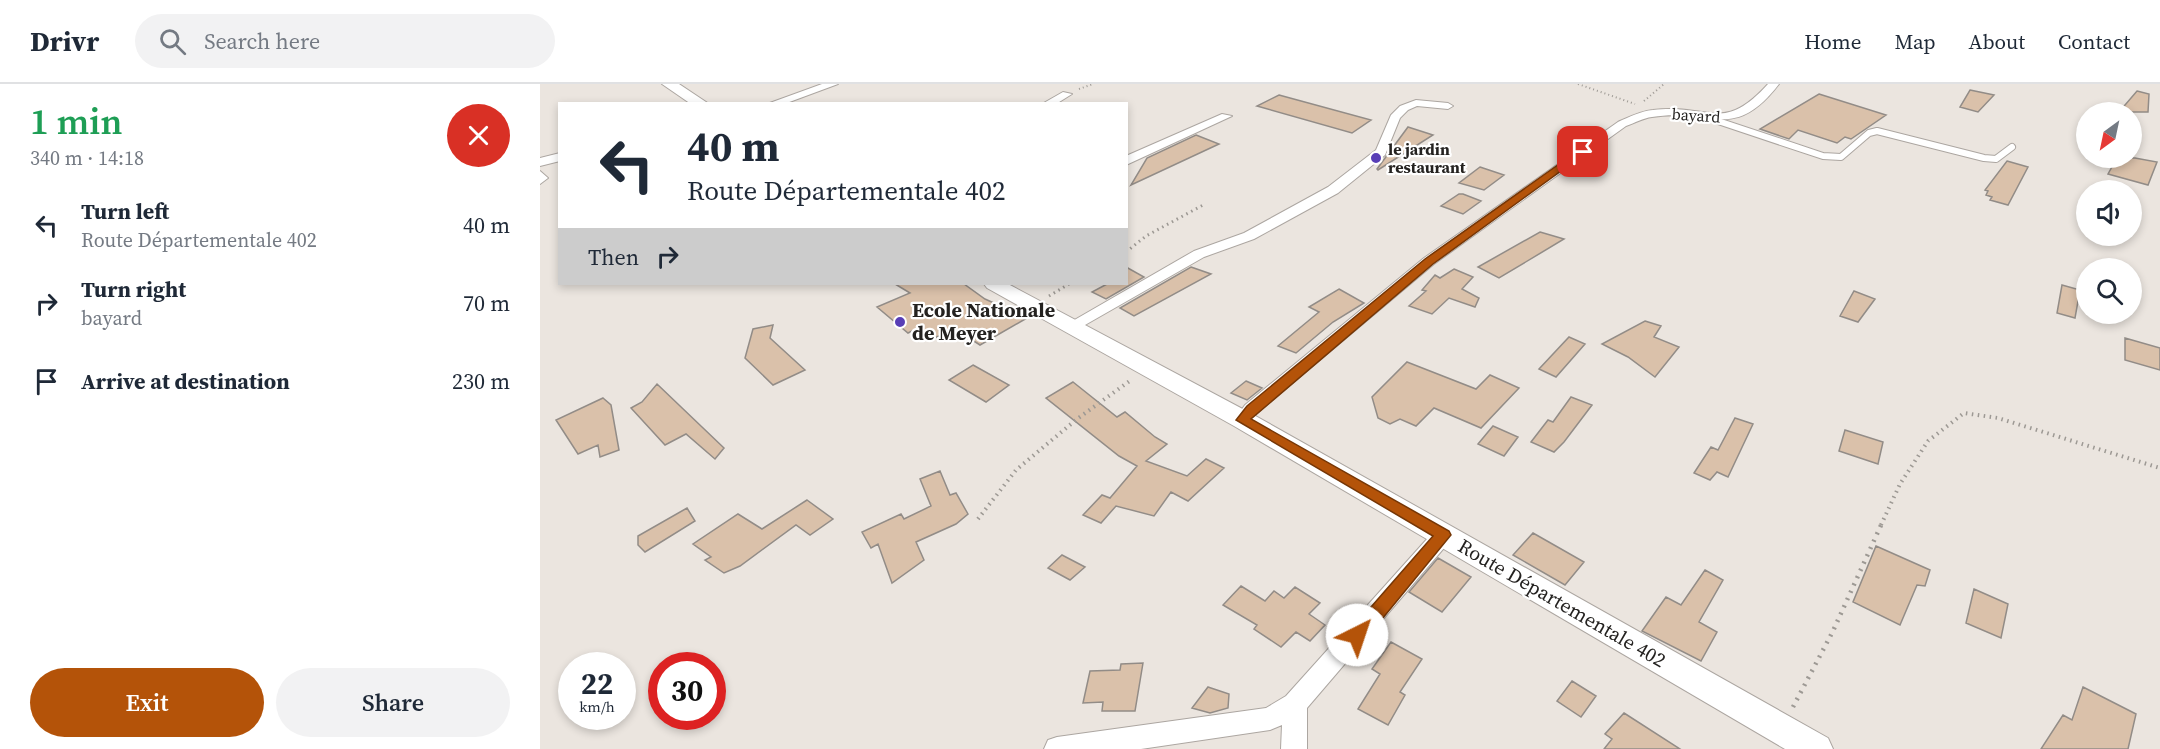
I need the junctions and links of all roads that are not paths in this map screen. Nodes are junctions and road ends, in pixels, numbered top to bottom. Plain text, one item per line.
1 (669, 84) edge
2 (833, 84) edge
3 (1774, 84) edge
4 (1067, 94) dead end
5 (699, 102) edge
6 (778, 102) edge
7 (1051, 102) edge
8 (1448, 106) dead end
9 (1226, 116) dead end
10 (1715, 120) junction
11 (2012, 147) dead end
12 (558, 158) edge
13 (1128, 160) edge
14 (540, 162) edge
15 (540, 175) edge
16 (540, 180) edge
17 (996, 285) edge
18 (1072, 326) junction
19 (1243, 420) junction
20 (1443, 535) junction
21 (1296, 704) junction
22 (1057, 749) edge
23 (1294, 749) edge
24 (1816, 749) edge

1 - 5 main road
2 - 6 street
3 - 10 street, bayard
4 - 7 street
8 - 18 street
9 - 13 street
10 - 11 lane
10 - 19 street, bayard
12 - 14 street
15 - 16 street
17 - 18 main road, Route Départementale 402
18 - 19 main road, Route Départementale 402
19 - 20 main road, Route Départementale 402
20 - 21 street
20 - 24 main road, Route Départementale 402
21 - 22 street
21 - 23 street

